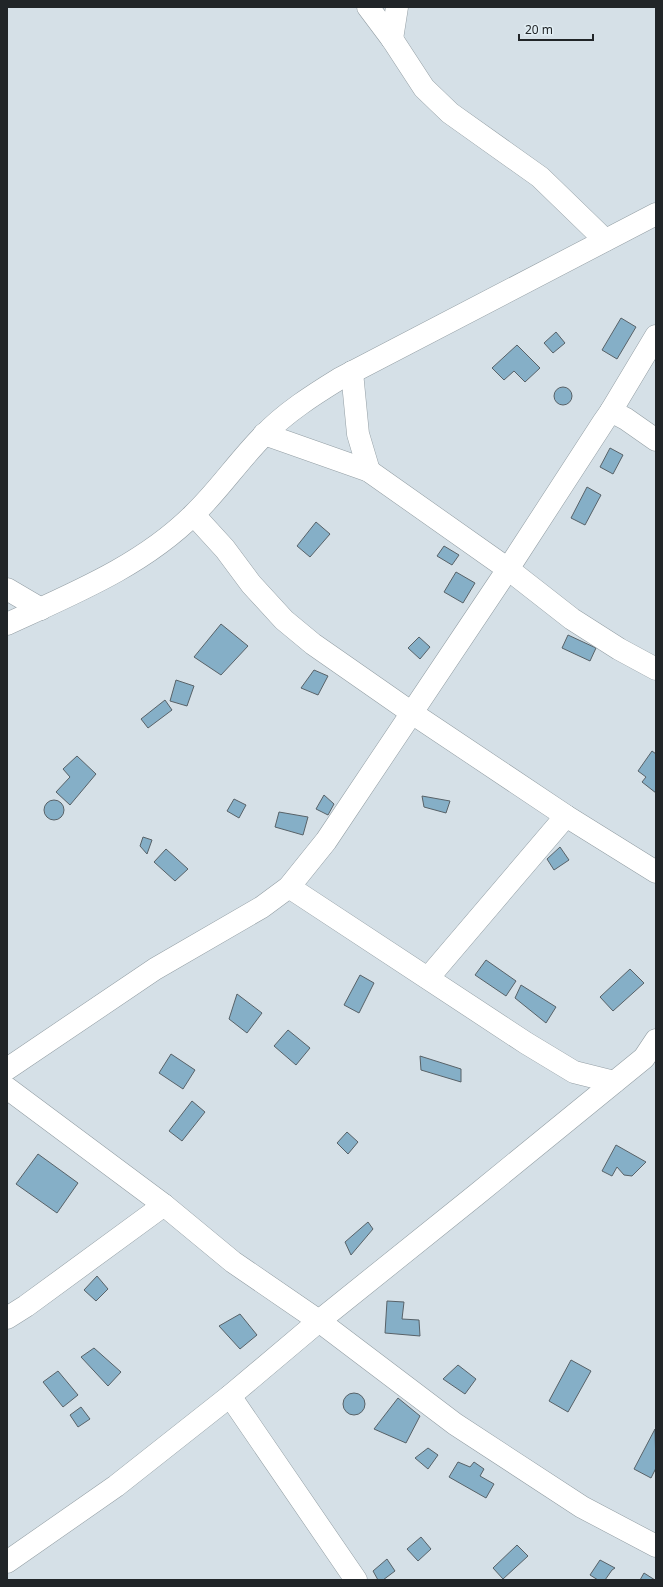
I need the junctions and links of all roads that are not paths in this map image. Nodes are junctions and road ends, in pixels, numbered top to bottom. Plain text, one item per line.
1 (368, 7) edge
2 (397, 7) edge
3 (392, 39) junction
4 (656, 214) edge
5 (605, 240) junction
6 (656, 336) edge
7 (352, 372) junction
8 (611, 411) junction
9 (264, 434) junction
10 (656, 440) edge
11 (369, 471) junction
12 (194, 514) junction
13 (508, 569) junction
14 (7, 589) edge
15 (41, 608) junction
16 (7, 624) edge
17 (656, 669) edge
18 (412, 713) junction
19 (566, 816) junction
20 (656, 872) edge
21 (289, 887) junction
22 (428, 978) junction
23 (656, 1040) edge
24 (650, 1062) edge
25 (7, 1069) edge
26 (614, 1082) junction
27 (7, 1088) edge
28 (164, 1205) junction
29 (7, 1318) edge
30 (319, 1320) junction
31 (230, 1396) junction
32 (656, 1546) edge
33 (7, 1562) edge
34 (356, 1580) edge

1 - 3 street
2 - 3 street
3 - 5 street
4 - 5 street
5 - 7 street
6 - 8 street
7 - 9 street
7 - 11 street
8 - 10 street
8 - 13 street
9 - 11 street
9 - 12 street
11 - 13 street
12 - 15 street
12 - 18 street
13 - 17 street
13 - 18 street
14 - 15 street
15 - 16 street
18 - 19 street
18 - 21 street
19 - 20 street
19 - 22 street
21 - 22 street
21 - 25 street
22 - 26 street
23 - 24 street
24 - 26 street
26 - 30 street
27 - 28 street
28 - 29 street
28 - 30 street
30 - 31 street
30 - 32 street
31 - 33 street
31 - 34 street

